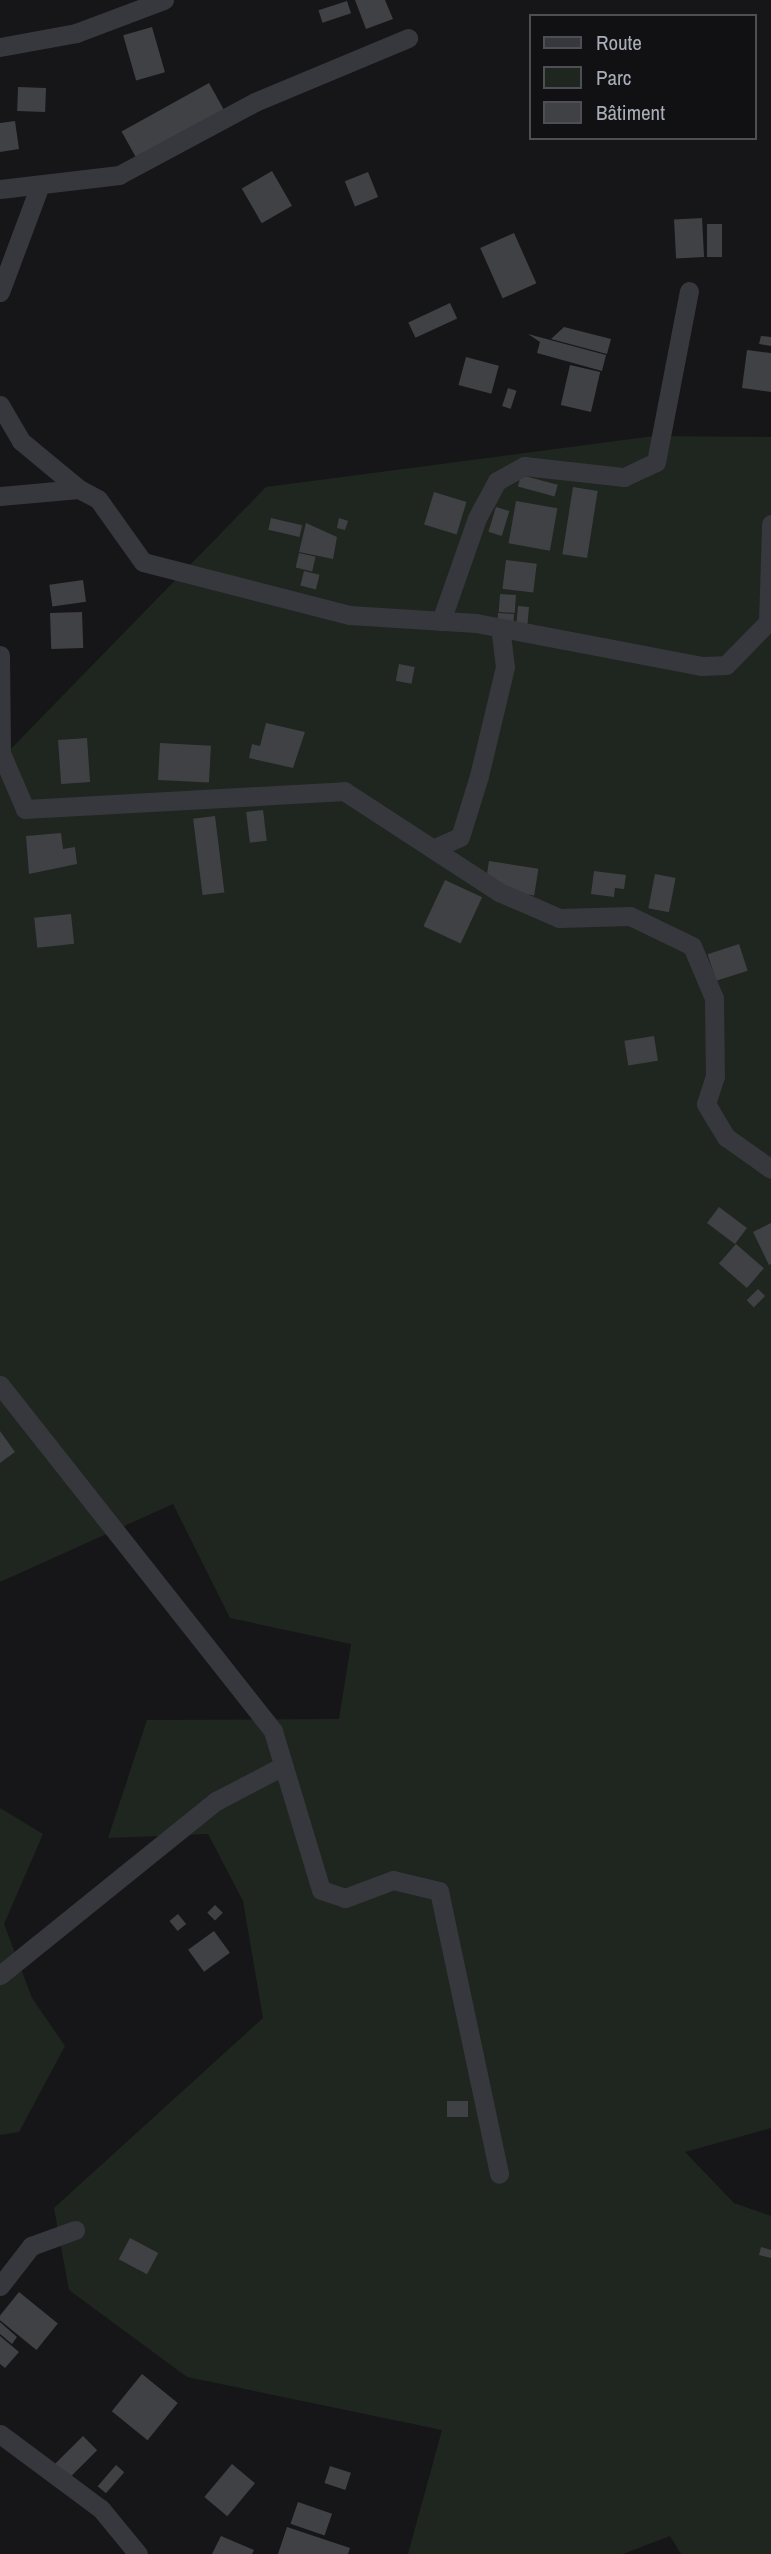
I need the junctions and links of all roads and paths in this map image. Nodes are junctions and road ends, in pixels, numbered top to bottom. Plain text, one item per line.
1 (164, 0) edge
2 (408, 38) dead end
3 (0, 47) edge
4 (40, 185) junction
5 (0, 189) edge
6 (689, 291) dead end
7 (0, 292) edge
8 (0, 405) edge
9 (79, 489) junction
10 (0, 496) edge
11 (771, 524) edge
12 (441, 621) junction
13 (500, 628) junction
14 (0, 655) edge
15 (435, 848) junction
16 (771, 1169) edge
17 (0, 1385) edge
18 (283, 1766) junction
19 (0, 1975) edge
20 (499, 2174) dead end
21 (75, 2230) dead end
22 (0, 2286) edge
23 (0, 2434) edge
24 (138, 2554) edge

1 - 3 street
2 - 4 street
4 - 5 street
4 - 7 street
6 - 12 street
8 - 9 street
9 - 10 street
9 - 12 street
11 - 13 street
12 - 13 street
13 - 15 street
14 - 15 street
15 - 16 street
17 - 18 street
18 - 19 street
18 - 20 street
21 - 22 street
23 - 24 street

